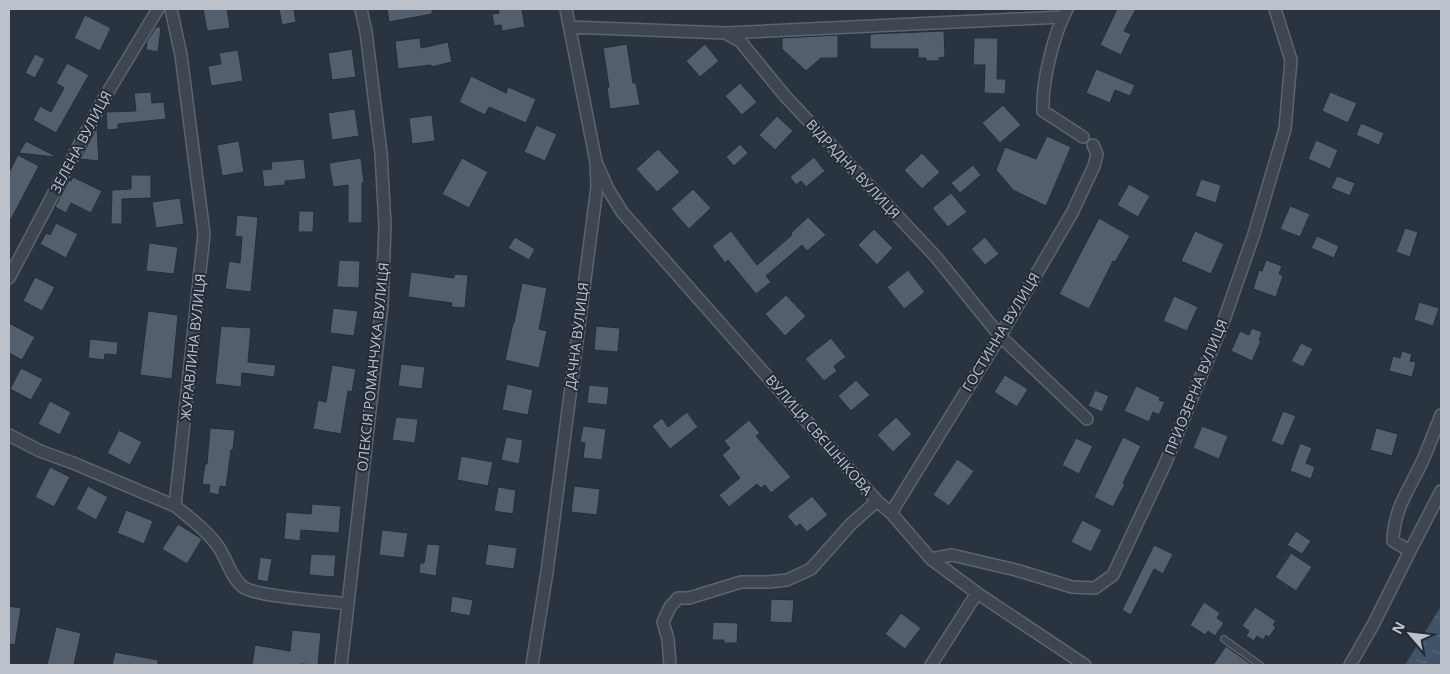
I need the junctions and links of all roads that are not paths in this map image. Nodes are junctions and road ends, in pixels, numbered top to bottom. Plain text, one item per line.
1 (158, 9) edge
2 (171, 9) edge
3 (361, 9) edge
4 (566, 9) edge
5 (1275, 9) edge
6 (1065, 13) edge
7 (570, 27) junction
8 (725, 33) junction
9 (1083, 137) dead end
10 (1093, 145) dead end
11 (596, 162) junction
12 (9, 278) edge
13 (1000, 336) junction
14 (1441, 415) edge
15 (1087, 419) dead end
16 (9, 435) edge
17 (1441, 491) edge
18 (877, 501) junction
19 (175, 506) junction
20 (891, 513) junction
21 (1410, 551) junction
22 (931, 559) junction
23 (977, 594) junction
24 (348, 604) junction
25 (1224, 639) dead end
26 (341, 665) edge
27 (532, 665) edge
28 (670, 665) edge
29 (931, 665) edge
30 (1085, 665) edge
31 (1260, 665) edge
32 (1350, 665) edge

1 - 12 street, ЗЕЛЕНА ВУЛИЦЯ
2 - 19 street, ЖУРАВЛИНА ВУЛИЦЯ
3 - 24 street, ОЛЕКСІЯ РОМАНЧУКА ВУЛИЦЯ
4 - 7 street, ДАЧНА ВУЛИЦЯ
5 - 22 street, ПРИОЗЕРНА ВУЛИЦЯ
6 - 8 street
6 - 9 street
7 - 8 street
7 - 11 street, ДАЧНА ВУЛИЦЯ
8 - 13 street, ВІДРАДНА ВУЛИЦЯ
10 - 13 street, ГОСТИННА ВУЛИЦЯ
11 - 18 street, ВУЛИЦЯ СВЄШНІКОВА
11 - 27 street, ДАЧНА ВУЛИЦЯ
13 - 15 street, ВІДРАДНА ВУЛИЦЯ
13 - 20 street, ГОСТИННА ВУЛИЦЯ
14 - 21 street
16 - 19 street
17 - 21 street
18 - 20 street, ВУЛИЦЯ СВЄШНІКОВА
18 - 28 street
19 - 24 street
20 - 22 street, ВУЛИЦЯ СВЄШНІКОВА
21 - 32 street
22 - 23 street, ВУЛИЦЯ СВЄШНІКОВА
23 - 29 street
23 - 30 street, ВУЛИЦЯ СВЄШНІКОВА
24 - 26 street, ОЛЕКСІЯ РОМАНЧУКА ВУЛИЦЯ
25 - 31 lane

